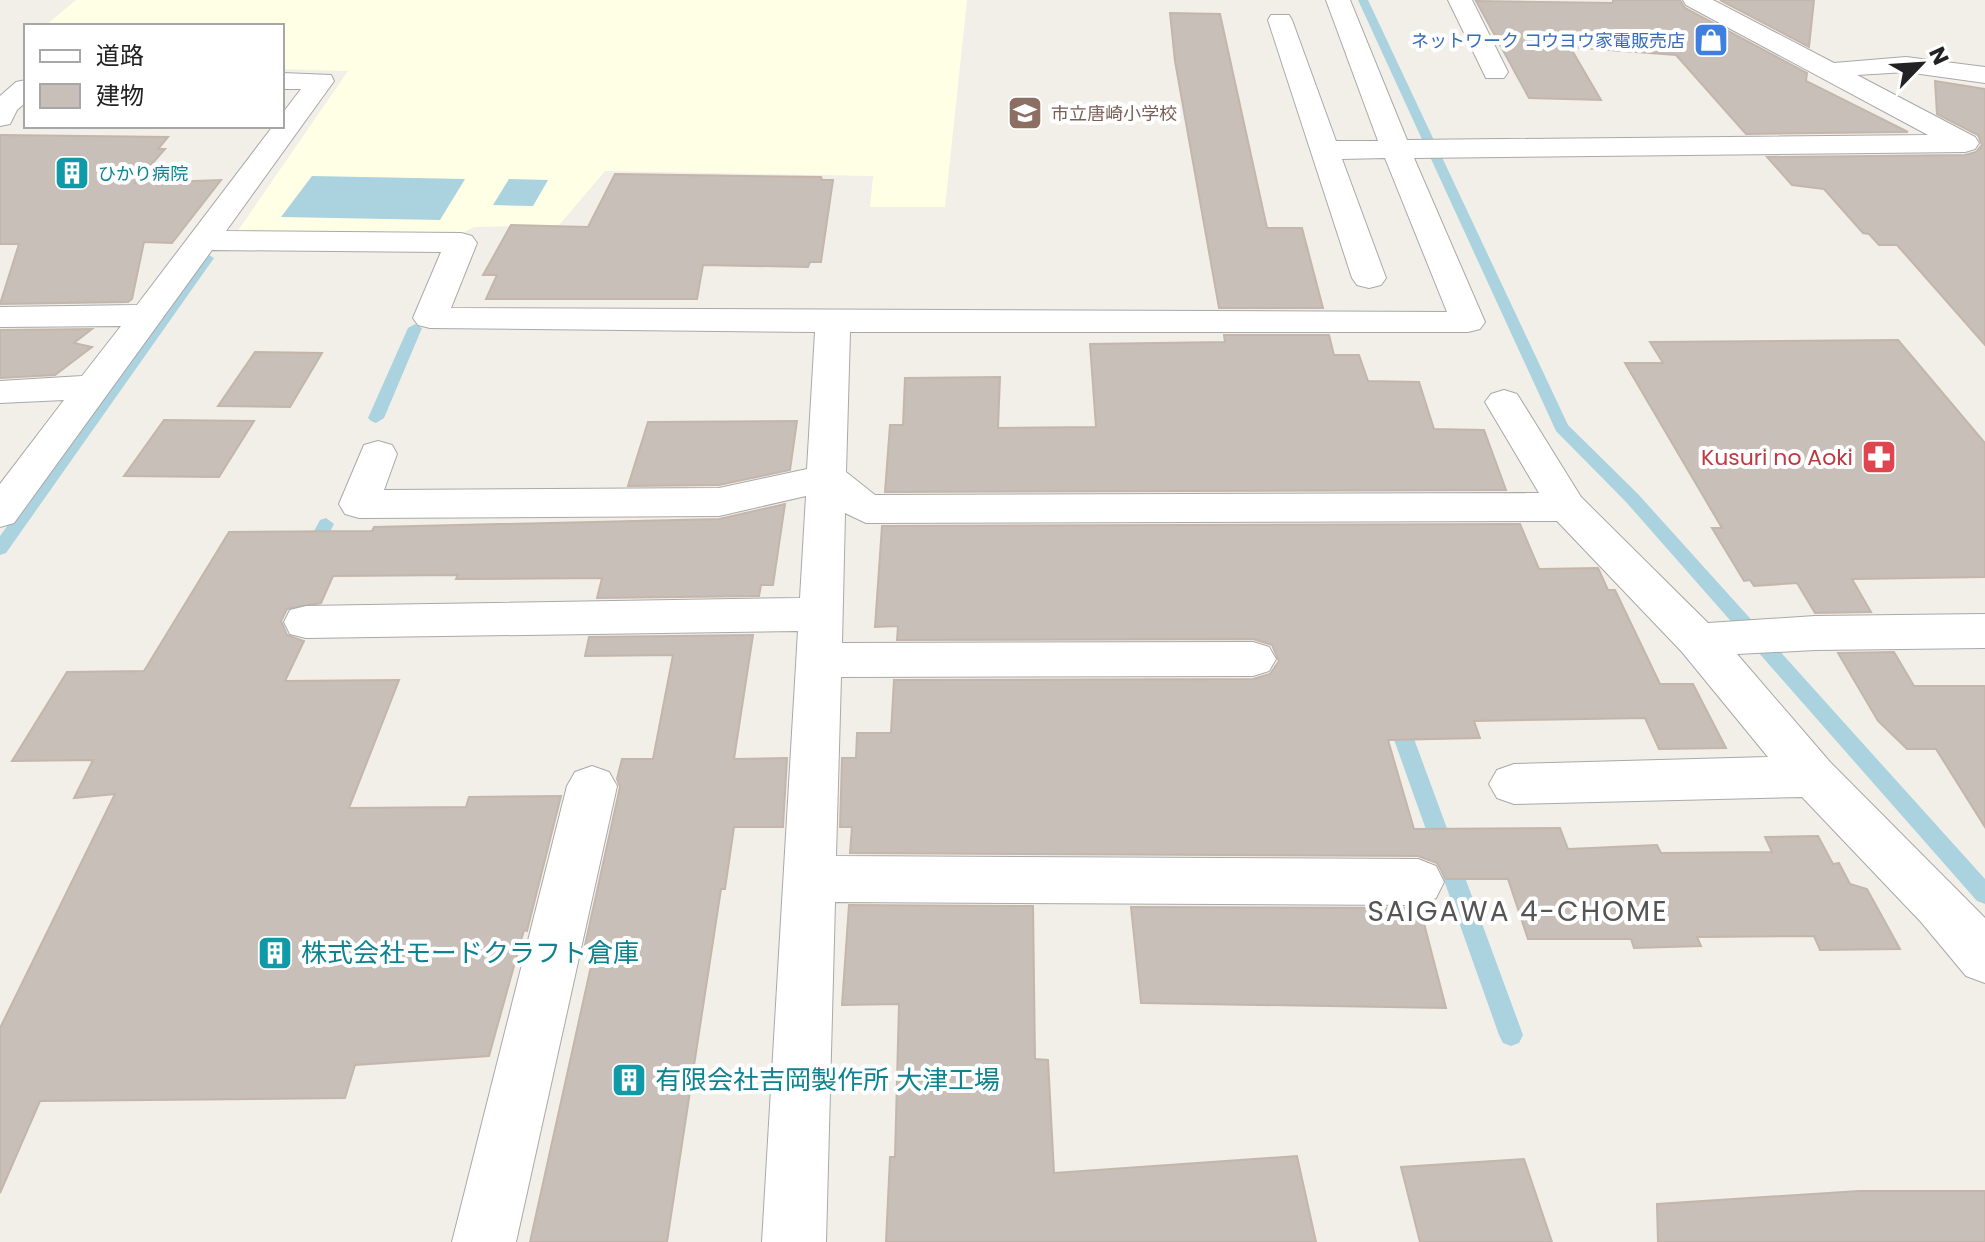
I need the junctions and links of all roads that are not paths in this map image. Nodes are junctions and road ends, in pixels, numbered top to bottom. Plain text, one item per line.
1 (1338, 0) edge
2 (1460, 0) edge
3 (1695, 0) edge
4 (1280, 20) dead end
5 (1495, 72) dead end
6 (1828, 72) junction
7 (1985, 75) edge
8 (0, 79) edge
9 (24, 80) edge
10 (284, 81) edge
11 (24, 90) edge
12 (0, 121) edge
13 (24, 124) edge
14 (1975, 149) edge
15 (1325, 150) junction
16 (1401, 150) junction
17 (202, 240) junction
18 (1369, 278) dead end
19 (146, 315) junction
20 (0, 317) edge
21 (833, 322) junction
22 (93, 387) junction
23 (0, 392) edge
24 (1504, 402) dead end
25 (378, 454) dead end
26 (828, 478) junction
27 (1567, 507) junction
28 (0, 513) edge
29 (306, 622) dead end
30 (1985, 631) edge
31 (820, 637) junction
32 (1705, 639) junction
33 (1253, 659) dead end
34 (1813, 776) junction
35 (1514, 784) dead end
36 (592, 786) dead end
37 (810, 879) junction
38 (1418, 882) dead end
39 (1985, 958) edge
40 (484, 1242) edge
41 (794, 1242) edge

1 - 16 street
2 - 5 street
3 - 6 street
4 - 15 street
6 - 7 street
6 - 14 street
8 - 9 street
10 - 17 street
11 - 12 street
12 - 13 street
14 - 16 street
15 - 16 street
15 - 18 street
16 - 21 street
17 - 19 street
17 - 21 street
19 - 20 street
19 - 22 street
21 - 26 street
22 - 23 street
22 - 28 street
24 - 27 street
25 - 26 street
26 - 27 street
26 - 31 street
27 - 32 street
29 - 31 street
30 - 32 street
31 - 33 street
31 - 37 street
32 - 34 street
34 - 35 street
34 - 39 street
36 - 40 street
37 - 38 street
37 - 41 street

